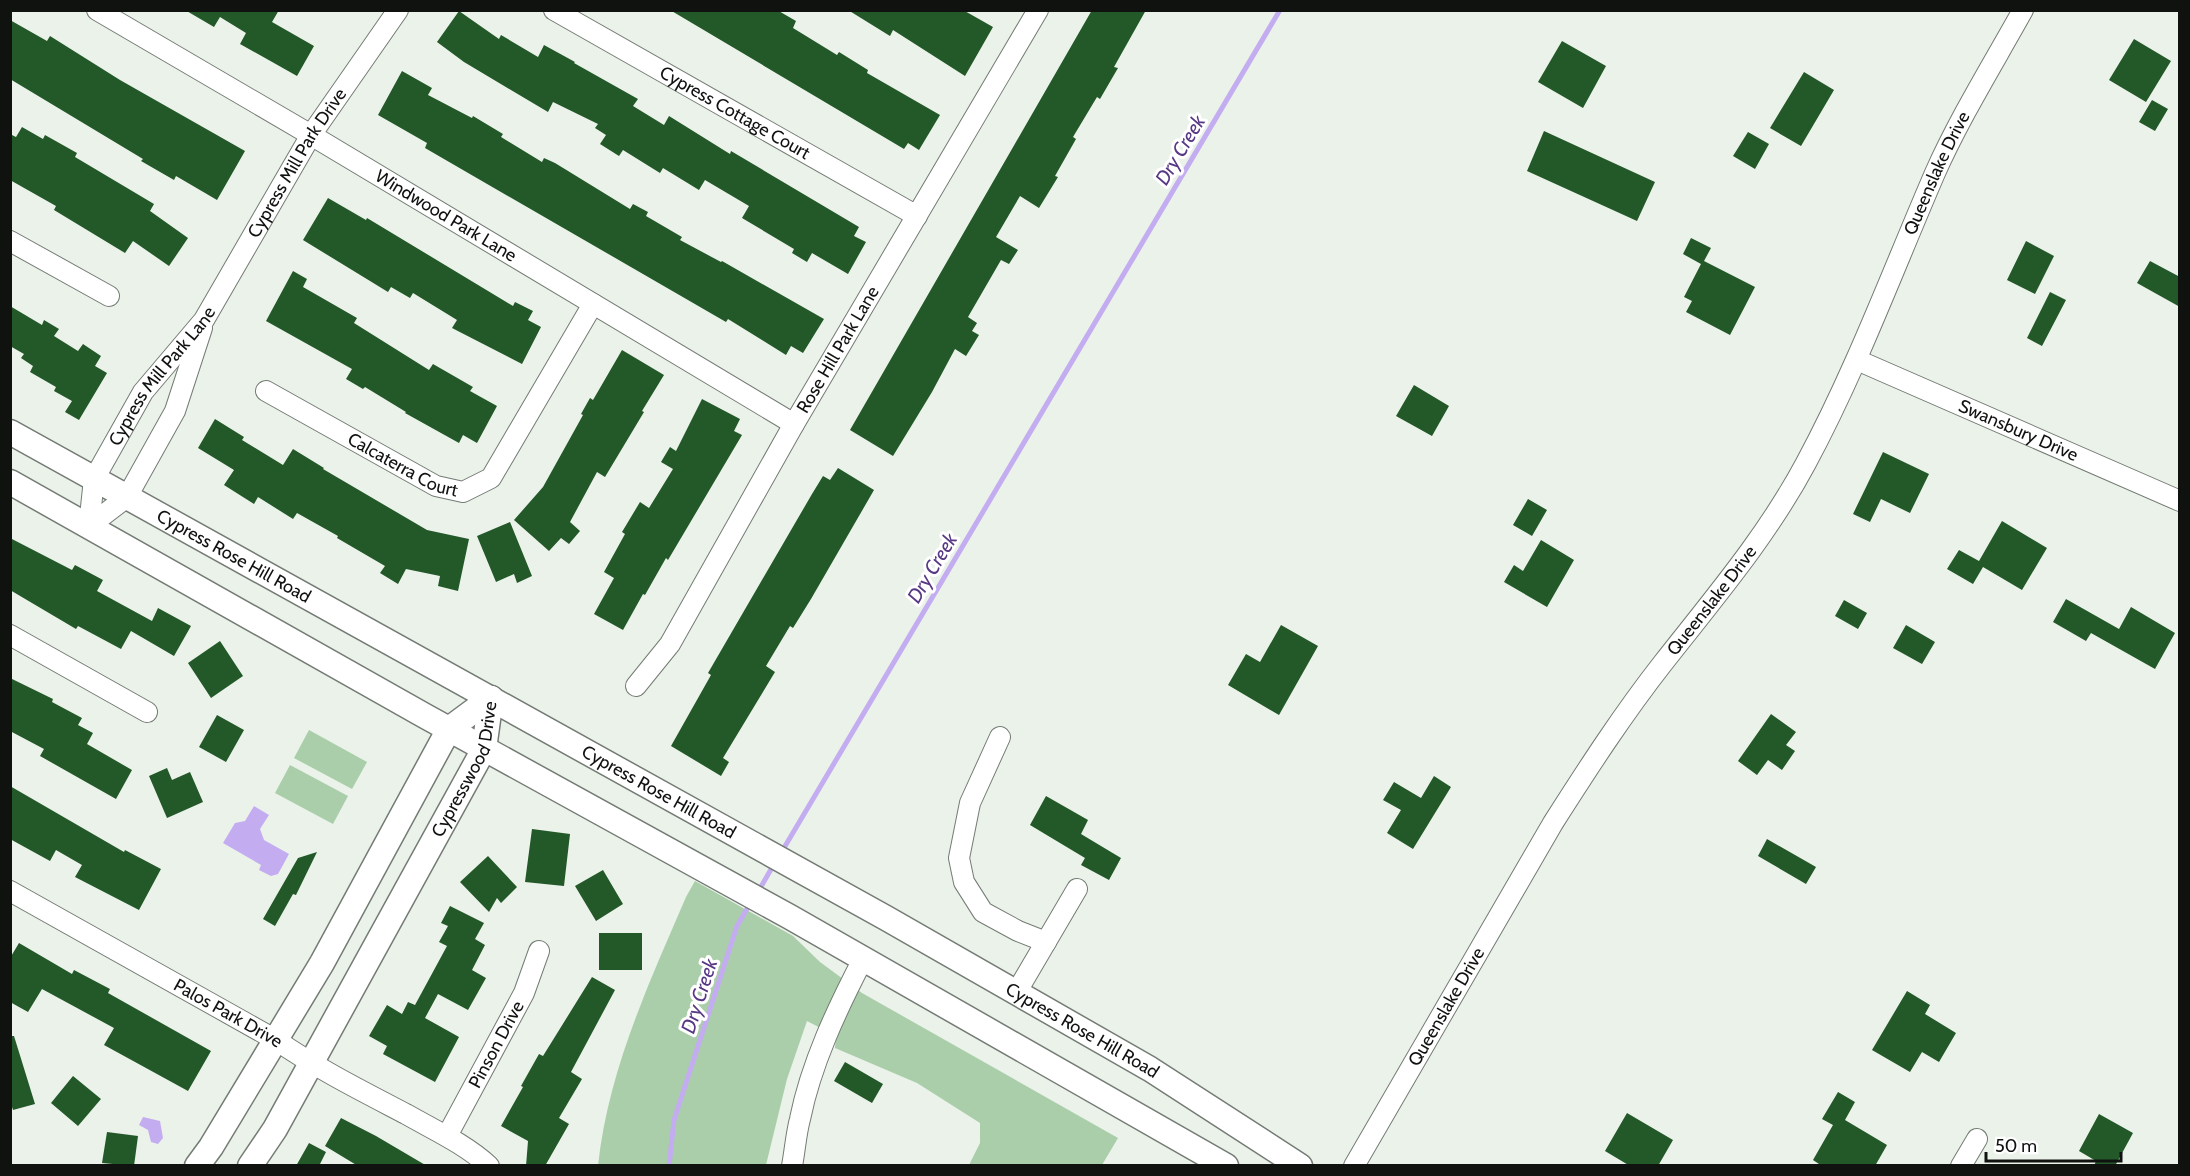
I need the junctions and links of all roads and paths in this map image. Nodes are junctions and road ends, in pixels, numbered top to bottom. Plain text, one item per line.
1 (97, 10) edge
2 (398, 10) edge
3 (554, 10) edge
4 (1038, 10) edge
5 (2023, 10) edge
6 (311, 135) junction
7 (916, 216) junction
8 (10, 241) edge
9 (109, 296) dead end
10 (593, 304) junction
11 (204, 320) junction
12 (1857, 360) junction
13 (266, 391) dead end
14 (794, 424) junction
15 (10, 432) edge
16 (94, 479) junction
17 (10, 483) edge
18 (128, 497) junction
19 (2180, 501) edge
20 (89, 526) junction
21 (10, 634) edge
22 (636, 686) dead end
23 (491, 698) junction
24 (147, 712) dead end
25 (448, 729) junction
26 (1000, 737) dead end
27 (484, 749) junction
28 (1077, 889) dead end
29 (10, 891) edge
30 (1046, 942) junction
31 (539, 951) dead end
32 (863, 959) junction
33 (1016, 993) junction
34 (276, 1040) junction
35 (311, 1064) junction
36 (447, 1136) junction
37 (1977, 1139) dead end
38 (197, 1166) edge
39 (250, 1166) edge
40 (489, 1166) edge
41 (792, 1166) edge
42 (1226, 1166) edge
43 (1300, 1166) edge
44 (1354, 1166) edge
45 (1961, 1166) edge

1 - 6 street, Windwood Park Lane
2 - 6 street, Cypress Mill Park Drive
3 - 7 street, Cypress Cottage Court
4 - 7 street, Rose Hill Park Lane
5 - 12 street, Queenslake Drive
6 - 10 street, Windwood Park Lane
6 - 11 street, Cypress Mill Park Drive
7 - 14 street, Rose Hill Park Lane
8 - 9 street
10 - 13 street, Calcaterra Court
10 - 14 street, Windwood Park Lane
11 - 16 street, Cypress Mill Park Lane
11 - 18 street, Cypress Mill Park Lane
12 - 19 street, Swansbury Drive
12 - 44 street, Queenslake Drive
14 - 22 street, Rose Hill Park Lane
15 - 16 main road, Cypress Rose Hill Road
16 - 18 main road, Cypress Rose Hill Road
16 - 20 street, Cypress Mill Park Lane
17 - 20 main road
18 - 20 street, Cypress Mill Park Lane
18 - 23 main road, Cypress Rose Hill Road
20 - 25 main road
21 - 24 street
23 - 25 main road, Cypresswood Drive
23 - 27 main road, Cypresswood Drive
23 - 33 main road, Cypress Rose Hill Road
25 - 27 main road
25 - 34 main road, Cypresswood Drive
26 - 30 street
27 - 32 main road
27 - 35 main road, Cypresswood Drive
28 - 30 street
29 - 34 street, Palos Park Drive
30 - 33 street
31 - 36 street, Pinson Drive
32 - 41 street
32 - 42 main road
33 - 43 main road, Cypress Rose Hill Road
34 - 35 street, Palos Park Drive
34 - 38 main road, Cypresswood Drive
35 - 36 street, Palos Park Drive
35 - 39 main road, Cypresswood Drive
36 - 40 street, Palos Park Drive
37 - 45 street

